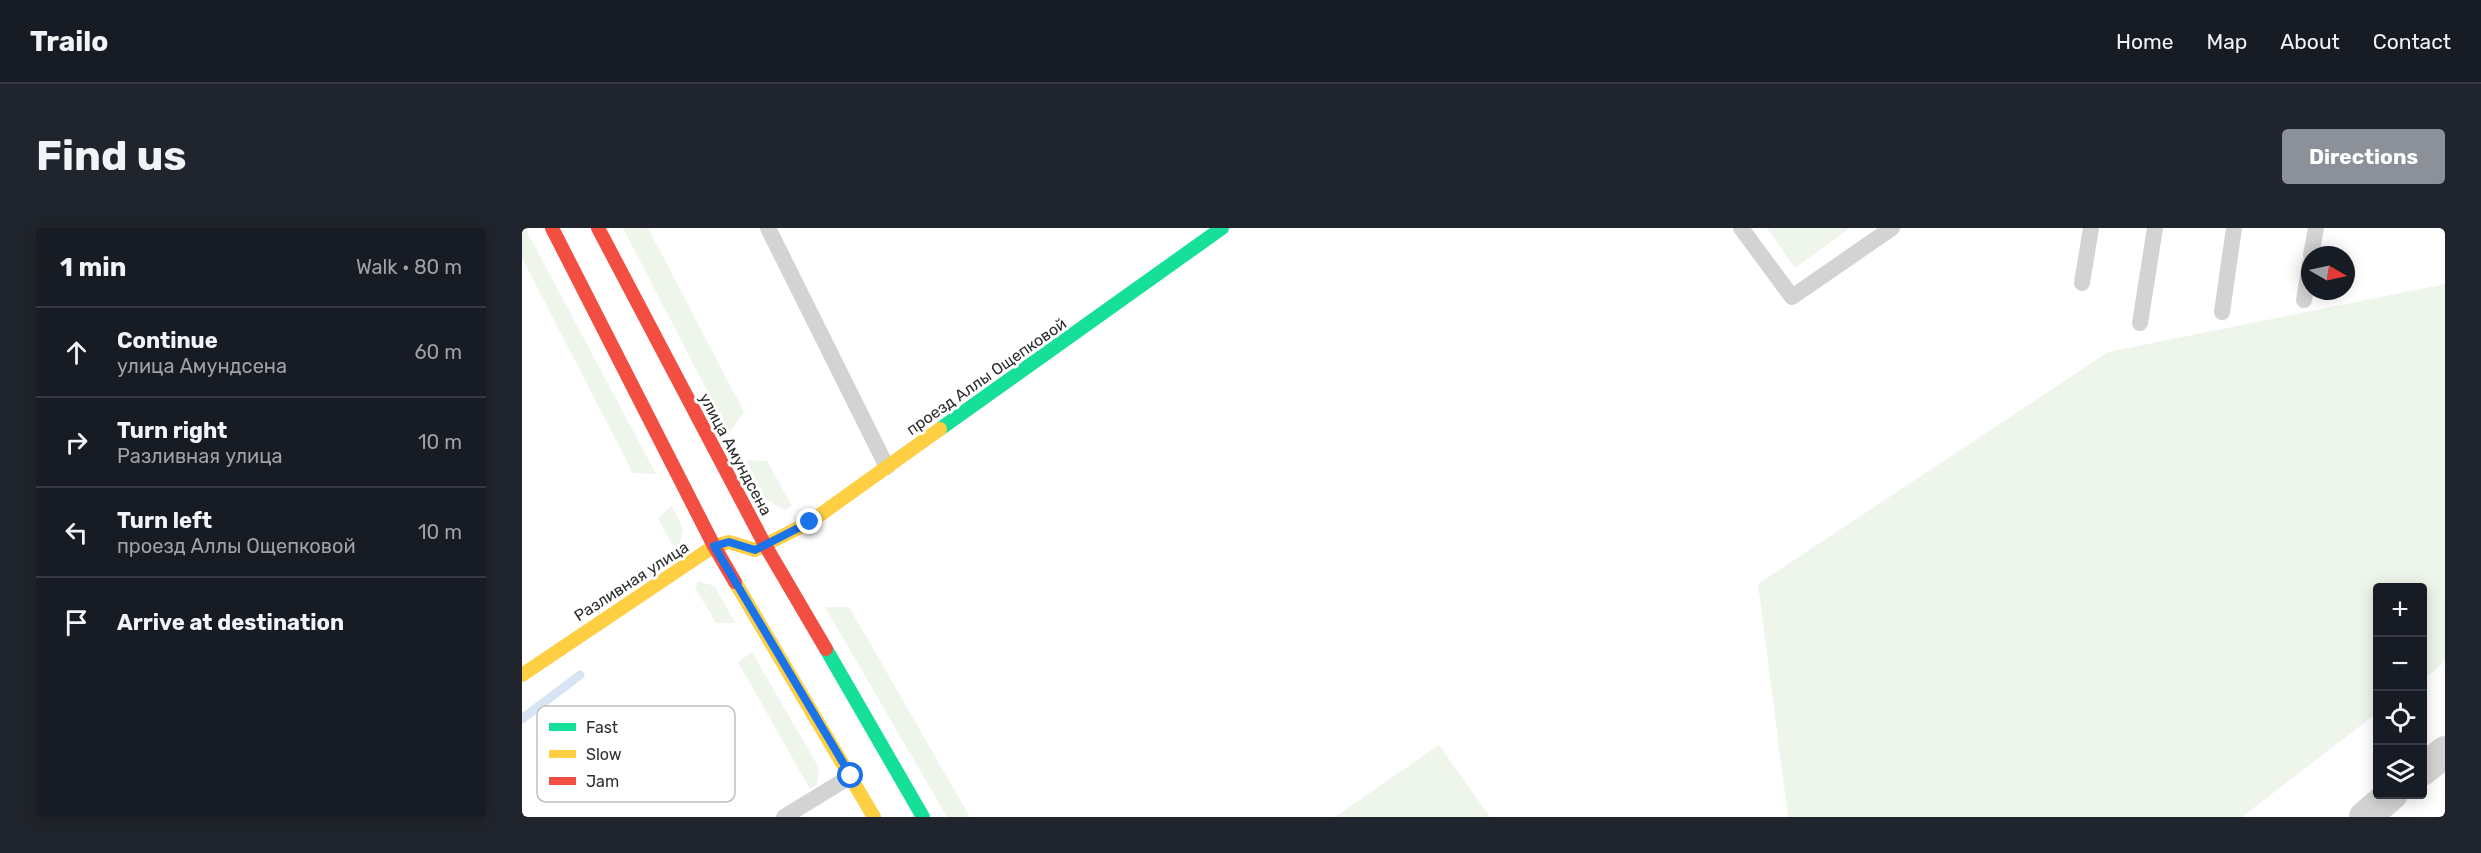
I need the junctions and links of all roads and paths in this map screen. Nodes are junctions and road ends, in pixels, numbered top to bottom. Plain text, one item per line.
1 (552, 228) edge
2 (598, 228) edge
3 (768, 228) edge
4 (1222, 228) edge
5 (1741, 228) edge
6 (1893, 228) edge
7 (2091, 228) edge
8 (2156, 228) edge
9 (2234, 228) edge
10 (2316, 228) edge
11 (2313, 246) edge
12 (2082, 283) dead end
13 (2222, 312) dead end
14 (2140, 323) dead end
15 (887, 467) junction
16 (765, 545) junction
17 (714, 546) junction
18 (522, 675) edge
19 (2445, 752) edge
20 (2427, 766) edge
21 (851, 776) junction
22 (2387, 799) edge
23 (784, 817) edge
24 (874, 817) edge
25 (923, 817) edge
26 (2365, 817) edge

1 - 17 street
2 - 16 street, улица Амундсена
3 - 15 lane
4 - 15 street, проезд Аллы Ощепковой
5 - 6 lane
7 - 12 lane
8 - 14 lane
9 - 13 lane
10 - 11 lane
15 - 16 street, проезд Аллы Ощепковой
16 - 17 street, Разливная улица
16 - 25 street, улица Амундсена
17 - 18 street, Разливная улица
17 - 21 street
19 - 20 street
21 - 23 lane
21 - 24 street
22 - 26 street

